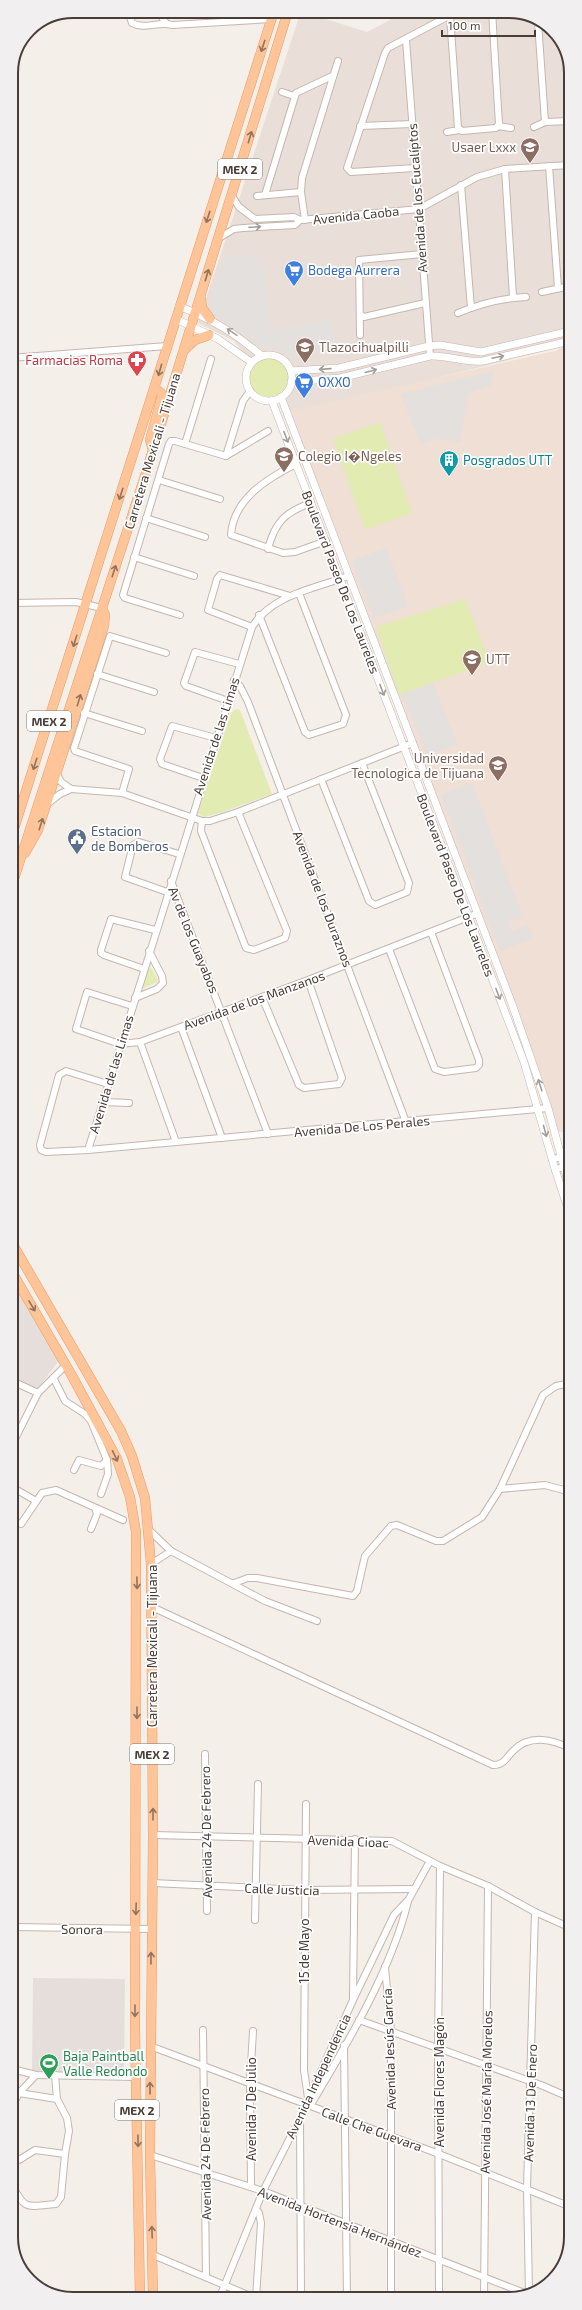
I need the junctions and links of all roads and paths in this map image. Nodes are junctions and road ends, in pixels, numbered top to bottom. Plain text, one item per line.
1 (130, 18) edge
2 (163, 18) edge
3 (243, 18) edge
4 (272, 18) edge
5 (286, 18) edge
6 (446, 18) edge
7 (450, 18) edge
8 (492, 18) edge
9 (166, 23) junction
10 (538, 26) edge
11 (406, 40) junction
12 (338, 60) dead end
13 (332, 76) junction
14 (282, 92) dead end
15 (294, 96) junction
16 (564, 121) edge
17 (545, 122) junction
18 (412, 124) junction
19 (360, 126) junction
20 (498, 126) junction
21 (534, 127) dead end
22 (511, 128) dead end
23 (460, 130) junction
24 (448, 132) dead end
25 (564, 165) edge
26 (549, 166) junction
27 (415, 168) junction
28 (505, 169) junction
29 (461, 185) junction
30 (301, 192) junction
31 (265, 194) junction
32 (232, 196) junction
33 (257, 196) dead end
34 (419, 209) junction
35 (302, 220) junction
36 (219, 238) junction
37 (422, 254) junction
38 (564, 287) edge
39 (558, 288) junction
40 (542, 292) dead end
41 (201, 295) junction
42 (513, 297) junction
43 (526, 297) dead end
44 (425, 303) junction
45 (179, 306) junction
46 (471, 308) junction
47 (196, 313) junction
48 (458, 314) dead end
49 (361, 315) junction
50 (176, 319) junction
51 (210, 319) junction
52 (191, 326) junction
53 (564, 332) edge
54 (209, 334) junction
55 (360, 335) dead end
56 (564, 342) edge
57 (167, 346) junction
58 (429, 346) junction
59 (183, 351) junction
60 (262, 356) junction
61 (430, 356) junction
62 (18, 357) edge
63 (211, 359) dead end
64 (251, 362) junction
65 (291, 372) junction
66 (291, 382) junction
67 (155, 388) junction
68 (250, 391) junction
69 (282, 397) junction
70 (272, 401) junction
71 (268, 431) dead end
72 (185, 444) junction
73 (153, 450) junction
74 (226, 456) junction
75 (296, 464) junction
76 (158, 480) junction
77 (220, 499) dead end
78 (311, 502) junction
79 (146, 518) junction
80 (205, 537) dead end
81 (326, 542) junction
82 (268, 549) junction
83 (134, 557) junction
84 (194, 576) dead end
85 (348, 576) junction
86 (340, 579) junction
87 (299, 593) junction
88 (290, 596) junction
89 (18, 603) edge
90 (87, 604) junction
91 (102, 608) junction
92 (180, 615) dead end
93 (259, 615) junction
94 (252, 627) junction
95 (166, 653) dead end
96 (239, 664) junction
97 (97, 674) junction
98 (234, 680) junction
99 (154, 692) dead end
100 (228, 701) junction
101 (84, 713) junction
102 (142, 731) dead end
103 (216, 738) junction
104 (412, 743) junction
105 (403, 747) junction
106 (362, 763) junction
107 (56, 772) junction
108 (203, 778) junction
109 (321, 780) junction
110 (71, 789) junction
111 (122, 793) junction
112 (283, 795) junction
113 (47, 805) junction
114 (238, 812) junction
115 (18, 816) edge
116 (191, 817) junction
117 (202, 821) junction
118 (179, 854) junction
119 (21, 857) junction
120 (18, 866) edge
121 (171, 881) junction
122 (167, 892) junction
123 (476, 914) junction
124 (469, 918) junction
125 (156, 930) junction
126 (431, 932) junction
127 (389, 949) junction
128 (149, 951) junction
129 (348, 965) junction
130 (144, 969) junction
131 (308, 980) junction
132 (262, 997) junction
133 (135, 998) junction
134 (132, 1006) junction
135 (222, 1012) junction
136 (181, 1027) junction
137 (140, 1042) junction
138 (120, 1044) junction
139 (108, 1084) junction
140 (103, 1102) junction
141 (129, 1103) dead end
142 (548, 1108) junction
143 (539, 1111) junction
144 (406, 1122) junction
145 (268, 1134) junction
146 (222, 1138) junction
147 (176, 1142) junction
148 (88, 1150) junction
149 (564, 1157) edge
150 (561, 1158) junction
151 (552, 1159) junction
152 (564, 1162) edge
153 (564, 1167) edge
154 (555, 1169) junction
155 (564, 1197) edge
156 (18, 1254) edge
157 (18, 1282) edge
158 (66, 1365) junction
159 (54, 1379) junction
160 (564, 1384) edge
161 (18, 1385) edge
162 (38, 1393) junction
163 (18, 1433) edge
164 (108, 1460) junction
165 (74, 1470) dead end
166 (500, 1489) junction
167 (18, 1490) edge
168 (564, 1490) edge
169 (101, 1494) dead end
170 (36, 1500) junction
171 (95, 1508) junction
172 (123, 1520) dead end
173 (18, 1523) edge
174 (91, 1529) dead end
175 (149, 1530) junction
176 (171, 1551) junction
177 (151, 1564) junction
178 (234, 1583) junction
179 (152, 1607) junction
180 (317, 1621) dead end
181 (564, 1745) edge
182 (205, 1754) dead end
183 (258, 1784) dead end
184 (306, 1804) dead end
185 (153, 1835) junction
186 (205, 1836) junction
187 (257, 1838) junction
188 (355, 1839) junction
189 (305, 1840) junction
190 (430, 1861) junction
191 (440, 1866) junction
192 (152, 1883) junction
193 (206, 1886) junction
194 (488, 1886) junction
195 (255, 1888) junction
196 (413, 1889) junction
197 (304, 1890) junction
198 (354, 1890) junction
199 (408, 1899) junction
200 (207, 1911) dead end
201 (535, 1912) junction
202 (255, 1920) dead end
203 (564, 1925) edge
204 (18, 1927) edge
205 (135, 1930) junction
206 (151, 1930) junction
207 (385, 1967) junction
208 (353, 2000) junction
209 (359, 2020) junction
210 (203, 2030) dead end
211 (253, 2031) dead end
212 (391, 2031) junction
213 (344, 2045) junction
214 (150, 2046) junction
215 (438, 2049) junction
216 (202, 2064) junction
217 (486, 2065) junction
218 (18, 2070) edge
219 (36, 2075) junction
220 (55, 2075) junction
221 (136, 2077) junction
222 (531, 2081) junction
223 (250, 2082) junction
224 (18, 2091) edge
225 (18, 2094) edge
226 (564, 2095) edge
227 (308, 2098) junction
228 (57, 2099) junction
229 (308, 2105) junction
230 (344, 2117) junction
231 (300, 2118) junction
232 (391, 2136) junction
233 (65, 2154) junction
234 (439, 2154) junction
235 (150, 2155) junction
236 (18, 2160) edge
237 (206, 2172) junction
238 (485, 2172) junction
239 (251, 2187) junction
240 (527, 2188) junction
241 (263, 2191) junction
242 (18, 2197) edge
243 (564, 2204) edge
244 (302, 2206) junction
245 (256, 2209) junction
246 (346, 2223) junction
247 (391, 2241) junction
248 (153, 2254) junction
249 (439, 2261) junction
250 (206, 2277) junction
251 (484, 2278) junction
252 (225, 2285) junction
253 (528, 2289) edge
254 (520, 2291) edge
255 (140, 2292) edge
256 (153, 2292) edge
257 (222, 2292) edge
258 (242, 2292) edge
259 (256, 2292) edge
260 (301, 2292) edge
261 (347, 2292) edge
262 (391, 2292) edge
263 (439, 2292) edge
264 (484, 2292) edge

1 - 9 street
2 - 9 street
3 - 9 street
4 -> 45 main road, Carretera Mexicali - Tijuana / MEX 2
32 -> 5 main road, Carretera Mexicali - Tijuana / MEX 2
6 - 11 street
7 - 23 street
8 - 20 street
10 - 17 street
11 - 18 street, Avenida de los Eucalíptos
11 - 19 street
12 - 13 street
13 - 15 street
13 - 30 street
14 - 15 street
15 - 31 street
16 - 17 street
17 - 21 street
18 - 19 street
18 - 27 street, Avenida de los Eucalíptos
19 - 27 street
20 - 22 street
20 - 23 street
23 - 24 street
25 - 26 street, Avenida Caoba
26 - 28 street, Avenida Caoba
26 - 39 street
27 - 34 street, Avenida de los Eucalíptos
28 - 29 street, Avenida Caoba
28 - 42 street
29 - 34 street, Avenida Caoba
29 - 46 street
30 - 31 street
30 - 35 street
31 - 33 street
32 - 35 street
32 - 36 main road, Carretera Mexicali - Tijuana / MEX 2
34 - 35 street, Avenida Caoba
34 - 37 street, Avenida de los Eucalíptos
36 -> 35 street
41 -> 36 main road, Carretera Mexicali - Tijuana / MEX 2
37 - 44 street, Avenida de los Eucalíptos
37 - 49 street
38 - 39 street
39 - 40 street
41 - 47 main road, Carretera Mexicali - Tijuana / MEX 2
41 - 51 main road
42 - 43 street
42 - 46 street
44 - 49 street
44 - 58 street, Avenida de los Eucalíptos
45 - 47 street
45 - 50 main road, Carretera Mexicali - Tijuana / MEX 2
46 - 48 street
47 - 51 street
47 - 52 main road, Carretera Mexicali - Tijuana / MEX 2
49 - 55 street
50 - 52 street
50 - 57 main road, Carretera Mexicali - Tijuana / MEX 2
60 -> 51 street
52 - 54 street
52 - 59 main road, Carretera Mexicali - Tijuana / MEX 2
53 - 58 street
54 - 59 main road
54 - 64 street
61 -> 56 street
57 - 62 street
57 -> 67 main road, Carretera Mexicali - Tijuana / MEX 2
58 - 61 street, Avenida de los Eucalíptos
58 -> 65 street
59 - 73 main road, Carretera Mexicali - Tijuana / MEX 2
60 - 64 street
60 - 65 street
66 -> 61 street
63 - 72 street
64 - 68 street
65 - 66 street
66 - 69 street
67 - 73 main road
67 -> 90 main road, Carretera Mexicali - Tijuana / MEX 2
68 - 70 street
68 - 74 street
69 - 70 street
69 - 85 street, Boulevard Paseo De Los Laureles
70 -> 75 street, Boulevard Paseo De Los Laureles
71 - 74 street
72 - 74 street
72 - 76 street
91 -> 73 main road, Carretera Mexicali - Tijuana / MEX 2
75 - 78 street, Boulevard Paseo De Los Laureles
75 - 82 street
76 - 77 street
76 - 79 street
78 - 81 street, Boulevard Paseo De Los Laureles
78 - 82 street
79 - 80 street
79 - 83 street
81 - 82 street
81 - 86 street, Boulevard Paseo De Los Laureles
83 - 84 street
83 - 92 street
85 - 86 street, Avenida de las Limas
85 - 104 street, Boulevard Paseo De Los Laureles
86 - 87 street, Avenida de las Limas
86 -> 105 street, Boulevard Paseo De Los Laureles
87 - 88 street, Avenida de las Limas
87 - 93 street
88 - 93 street, Avenida de las Limas
88 - 94 street
89 - 90 street
90 - 91 street
90 -> 115 main road, Carretera Mexicali - Tijuana / MEX 2
107 -> 91 main road
91 - 119 main road, Carretera Mexicali - Tijuana / MEX 2
93 - 94 street, Avenida de las Limas
94 - 96 street, Avenida de las Limas
95 - 97 street
96 - 98 street, Avenida de las Limas
96 - 100 street
97 - 99 street
97 - 101 street
98 - 100 street, Avenida de las Limas
98 - 112 street, Avenida de los Duraznos
100 - 103 street, Avenida de las Limas
101 - 102 street
101 - 111 street
103 - 108 street, Avenida de las Limas
103 - 108 street
104 - 105 street
104 - 123 street, Boulevard Paseo De Los Laureles
105 - 106 street
105 - 124 street, Boulevard Paseo De Los Laureles
106 - 109 street
106 - 109 street
107 - 110 street
107 - 113 main road
108 - 116 street, Avenida de las Limas
109 - 112 street
110 - 111 street
110 - 113 street
111 - 116 street
112 - 114 street
112 - 129 street, Avenida de los Duraznos
119 -> 113 main road
114 - 117 street
114 - 117 street
116 - 117 street
116 - 118 street, Avenida de las Limas
118 - 121 street, Avenida de las Limas
118 - 122 street
119 - 120 main road, Carretera Mexicali - Tijuana / MEX 2
121 - 122 street, Avenida de las Limas
121 - 135 street, Av de los Guayabos
122 - 125 street, Avenida de las Limas
123 - 124 street, Avenida de los Manzanos
142 -> 123 street, Boulevard Paseo De Los Laureles
124 - 126 street, Avenida de los Manzanos
124 -> 143 street, Boulevard Paseo De Los Laureles
125 - 128 street, Avenida de las Limas
125 - 130 street
126 - 127 street, Avenida de los Manzanos
126 - 127 street
127 - 129 street, Avenida de los Manzanos
128 - 130 street, Avenida de las Limas
128 - 133 street, Avenida de las Limas
129 - 131 street, Avenida de los Manzanos
129 - 144 street, Avenida de los Duraznos
130 - 133 street, Avenida de las Limas
131 - 132 street, Avenida de los Manzanos
131 - 132 street
132 - 135 street, Avenida de los Manzanos
133 - 134 street, Avenida de las Limas
134 - 138 street, Avenida de las Limas
134 - 138 street
135 - 136 street, Avenida de los Manzanos
135 - 145 street, Av de los Guayabos
136 - 137 street, Avenida de los Manzanos
136 - 146 street
137 - 138 street, Avenida de los Manzanos
137 - 147 street
138 - 139 street, Avenida de las Limas
139 - 140 street, Avenida de las Limas
139 - 148 street, Avenida De Los Perales
140 - 141 street
140 - 148 street, Avenida de las Limas
142 - 143 street, Avenida De Los Perales
142 - 150 street, Boulevard Paseo De Los Laureles
143 - 144 street, Avenida De Los Perales
143 -> 151 street, Boulevard Paseo De Los Laureles
144 - 145 street, Avenida De Los Perales
145 - 146 street, Avenida De Los Perales
146 - 147 street, Avenida De Los Perales
147 - 148 street, Avenida De Los Perales
149 - 150 street
150 - 151 street
150 - 152 street, Boulevard Paseo De Los Laureles
151 - 154 street, Boulevard Paseo De Los Laureles
153 - 154 street
154 - 155 street, Boulevard Paseo De Los Laureles
156 - 175 main road, Carretera Mexicali - Tijuana / MEX 2
157 -> 158 main road, Carretera Mexicali - Tijuana / MEX 2
158 - 159 street
158 -> 205 main road, Carretera Mexicali - Tijuana / MEX 2
159 - 162 street
159 - 164 street
160 - 166 street
161 - 162 street
162 - 163 street
164 - 165 street
164 - 169 street
166 - 168 street
166 - 178 street
167 - 170 street
170 - 171 street
170 - 173 street
171 - 172 street
171 - 174 street
175 - 176 street
175 - 177 main road, Carretera Mexicali - Tijuana / MEX 2
176 - 177 street
176 - 178 street
177 - 179 main road, Carretera Mexicali - Tijuana / MEX 2
178 - 180 street
179 - 181 street
185 -> 179 main road, Carretera Mexicali - Tijuana / MEX 2
182 - 186 street, Avenida 24 De Febrero
183 - 187 street
184 - 189 street, 15 de Mayo
185 - 186 street, Avenida Cioac
185 - 192 main road, Carretera Mexicali - Tijuana / MEX 2
186 - 187 street, Avenida Cioac
186 - 193 street, Avenida 24 De Febrero
187 - 189 street, Avenida Cioac
187 - 195 street
188 - 189 street, Avenida Cioac
188 - 190 street, Avenida Cioac
188 - 198 street
189 - 197 street, 15 de Mayo
190 - 191 street, Avenida Cioac
190 - 196 street, Avenida Independencia
191 - 194 street, Avenida Cioac
191 - 215 street, Avenida Flores Magón
192 - 193 street, Calle Justicia
192 - 206 main road, Carretera Mexicali - Tijuana / MEX 2
193 - 195 street, Calle Justicia
193 - 200 street, Avenida 24 De Febrero
194 - 201 street, Avenida Cioac
194 - 217 street, Avenida José María Morelos
195 - 197 street, Calle Justicia
195 - 202 street
196 - 198 street, Calle Justicia
196 - 199 street, Avenida Independencia
197 - 198 street, Calle Justicia
197 - 227 street, 15 de Mayo
198 - 208 street
199 - 207 street
199 - 208 street, Avenida Independencia
201 - 203 street, Avenida Cioac
201 - 222 street, Avenida 13 De Enero
204 - 205 street, Sonora
205 - 206 street, Sonora
205 -> 221 main road, Carretera Mexicali - Tijuana / MEX 2
214 -> 206 main road, Carretera Mexicali - Tijuana / MEX 2
207 - 209 street
207 - 212 street, Avenida Jesús García
208 - 227 street, Avenida Independencia
209 - 212 street
209 - 213 street
210 - 216 street, Avenida 24 De Febrero
211 - 223 street, Avenida 7 De Julio
212 - 215 street
212 - 232 street, Avenida Jesús García
213 - 229 street
213 - 230 street
214 - 216 street, Calle Che Guevara
235 -> 214 main road, Carretera Mexicali - Tijuana / MEX 2
215 - 217 street
215 - 234 street, Avenida Flores Magón
216 - 223 street, Calle Che Guevara
216 - 237 street, Avenida 24 De Febrero
217 - 222 street
217 - 238 street, Avenida José María Morelos
218 - 219 street
219 - 220 street
219 - 224 street
220 - 221 street
220 - 228 street
221 -> 255 main road, Carretera Mexicali - Tijuana / MEX 2
222 - 226 street
222 - 240 street, Avenida 13 De Enero
223 - 229 street, Calle Che Guevara
223 - 239 street, Avenida 7 De Julio
225 - 228 street
227 - 229 street, Avenida Independencia
228 - 233 street
229 - 230 street, Calle Che Guevara
229 - 231 street, Avenida Independencia
230 - 232 street, Calle Che Guevara
230 - 246 street
231 - 241 street, Avenida Independencia
231 - 244 street
232 - 234 street, Calle Che Guevara
232 - 247 street, Avenida Jesús García
233 - 236 street
233 - 242 street
234 - 238 street, Calle Che Guevara
234 - 249 street, Avenida Flores Magón
235 - 237 street, Avenida Hortensia Hernández
248 -> 235 main road, Carretera Mexicali - Tijuana / MEX 2
237 - 239 street, Avenida Hortensia Hernández
237 - 250 street, Avenida 24 De Febrero
238 - 240 street, Calle Che Guevara
238 - 251 street, Avenida José María Morelos
239 - 241 street, Avenida Hortensia Hernández
240 - 243 street, Calle Che Guevara
240 - 253 street, Avenida 13 De Enero
241 - 244 street, Avenida Hortensia Hernández
241 - 245 street, Avenida Independencia
244 - 246 street, Avenida Hortensia Hernández
244 - 260 street
245 - 252 street, Avenida Independencia
245 - 259 street
246 - 247 street, Avenida Hortensia Hernández
246 - 261 street
247 - 249 street, Avenida Hortensia Hernández
247 - 262 street, Avenida Jesús García
248 - 250 street
248 - 256 main road, Carretera Mexicali - Tijuana / MEX 2
249 - 251 street, Avenida Hortensia Hernández
249 - 263 street, Avenida Flores Magón
250 - 252 street
251 - 254 street, Avenida Hortensia Hernández
251 - 264 street, Avenida José María Morelos
252 - 257 street, Avenida Independencia
252 - 258 street

